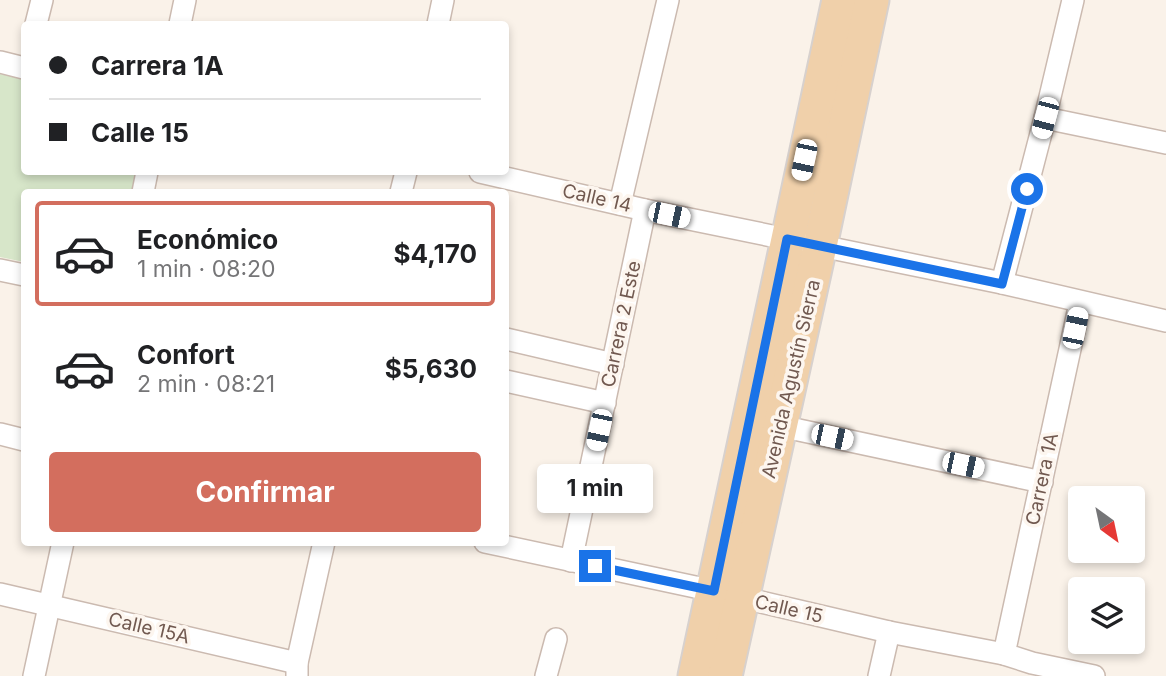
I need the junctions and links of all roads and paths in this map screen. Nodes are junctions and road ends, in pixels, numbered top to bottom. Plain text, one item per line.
1 (42, 0) edge
2 (185, 0) edge
3 (443, 0) edge
4 (667, 0) edge
5 (839, 0) edge
6 (872, 0) edge
7 (1073, 0) edge
8 (37, 21) edge
9 (181, 21) edge
10 (439, 21) edge
11 (0, 62) edge
12 (21, 67) edge
13 (1045, 118) junction
14 (1166, 143) edge
15 (493, 175) edge
16 (620, 204) junction
17 (645, 210) junction
18 (787, 239) junction
19 (820, 246) junction
20 (0, 270) edge
21 (21, 274) edge
22 (1002, 284) junction
23 (1080, 303) junction
24 (1166, 321) edge
25 (509, 340) edge
26 (613, 364) junction
27 (509, 382) edge
28 (605, 403) junction
29 (780, 426) junction
30 (0, 434) edge
31 (21, 439) edge
32 (1042, 482) junction
33 (62, 546) edge
34 (323, 546) edge
35 (503, 546) edge
36 (571, 561) junction
37 (0, 594) edge
38 (728, 594) junction
39 (49, 605) junction
40 (889, 632) junction
41 (556, 639) dead end
42 (1004, 654) junction
43 (1030, 669) edge
44 (297, 670) edge
45 (34, 676) edge
46 (546, 676) edge
47 (695, 676) edge
48 (725, 676) edge
49 (879, 676) edge
50 (1094, 676) edge

1 - 8 street
2 - 9 street
3 - 10 street
4 - 16 street
5 - 18 main road, Avenida Agustín Sierra
6 - 19 main road, Avenida Agustín Sierra
7 - 13 street
11 - 12 street
13 - 14 street
13 - 22 street
15 - 16 street, Calle 14
16 - 17 street, Calle 14
17 - 18 street, Calle 14
17 - 26 street, Carrera 2 Este
18 - 19 street, Calle 14
18 - 38 main road, Avenida Agustín Sierra
19 - 22 street, Calle 14
19 - 29 main road, Avenida Agustín Sierra
20 - 21 street
22 - 23 street, Calle 14
23 - 24 street, Calle 14
23 - 32 street, Carrera 1A
25 - 26 street
26 - 28 street, Carrera 2 Este
27 - 28 street
28 - 36 street, Carrera 2 Este
29 - 32 street
29 - 38 main road, Avenida Agustín Sierra
30 - 31 street
32 - 42 street, Carrera 1A
33 - 39 street
34 - 44 street
35 - 36 street, Calle 15
36 - 38 street, Calle 15
37 - 39 street, Calle 15A
38 - 40 street, Calle 15
38 - 47 main road, Avenida Agustín Sierra
38 - 48 main road, Avenida Agustín Sierra
39 - 44 street, Calle 15A
39 - 45 street
40 - 42 street, Calle 15
40 - 49 street
41 - 46 street
42 - 43 street, Calle 15
43 - 50 street, Calle 15

